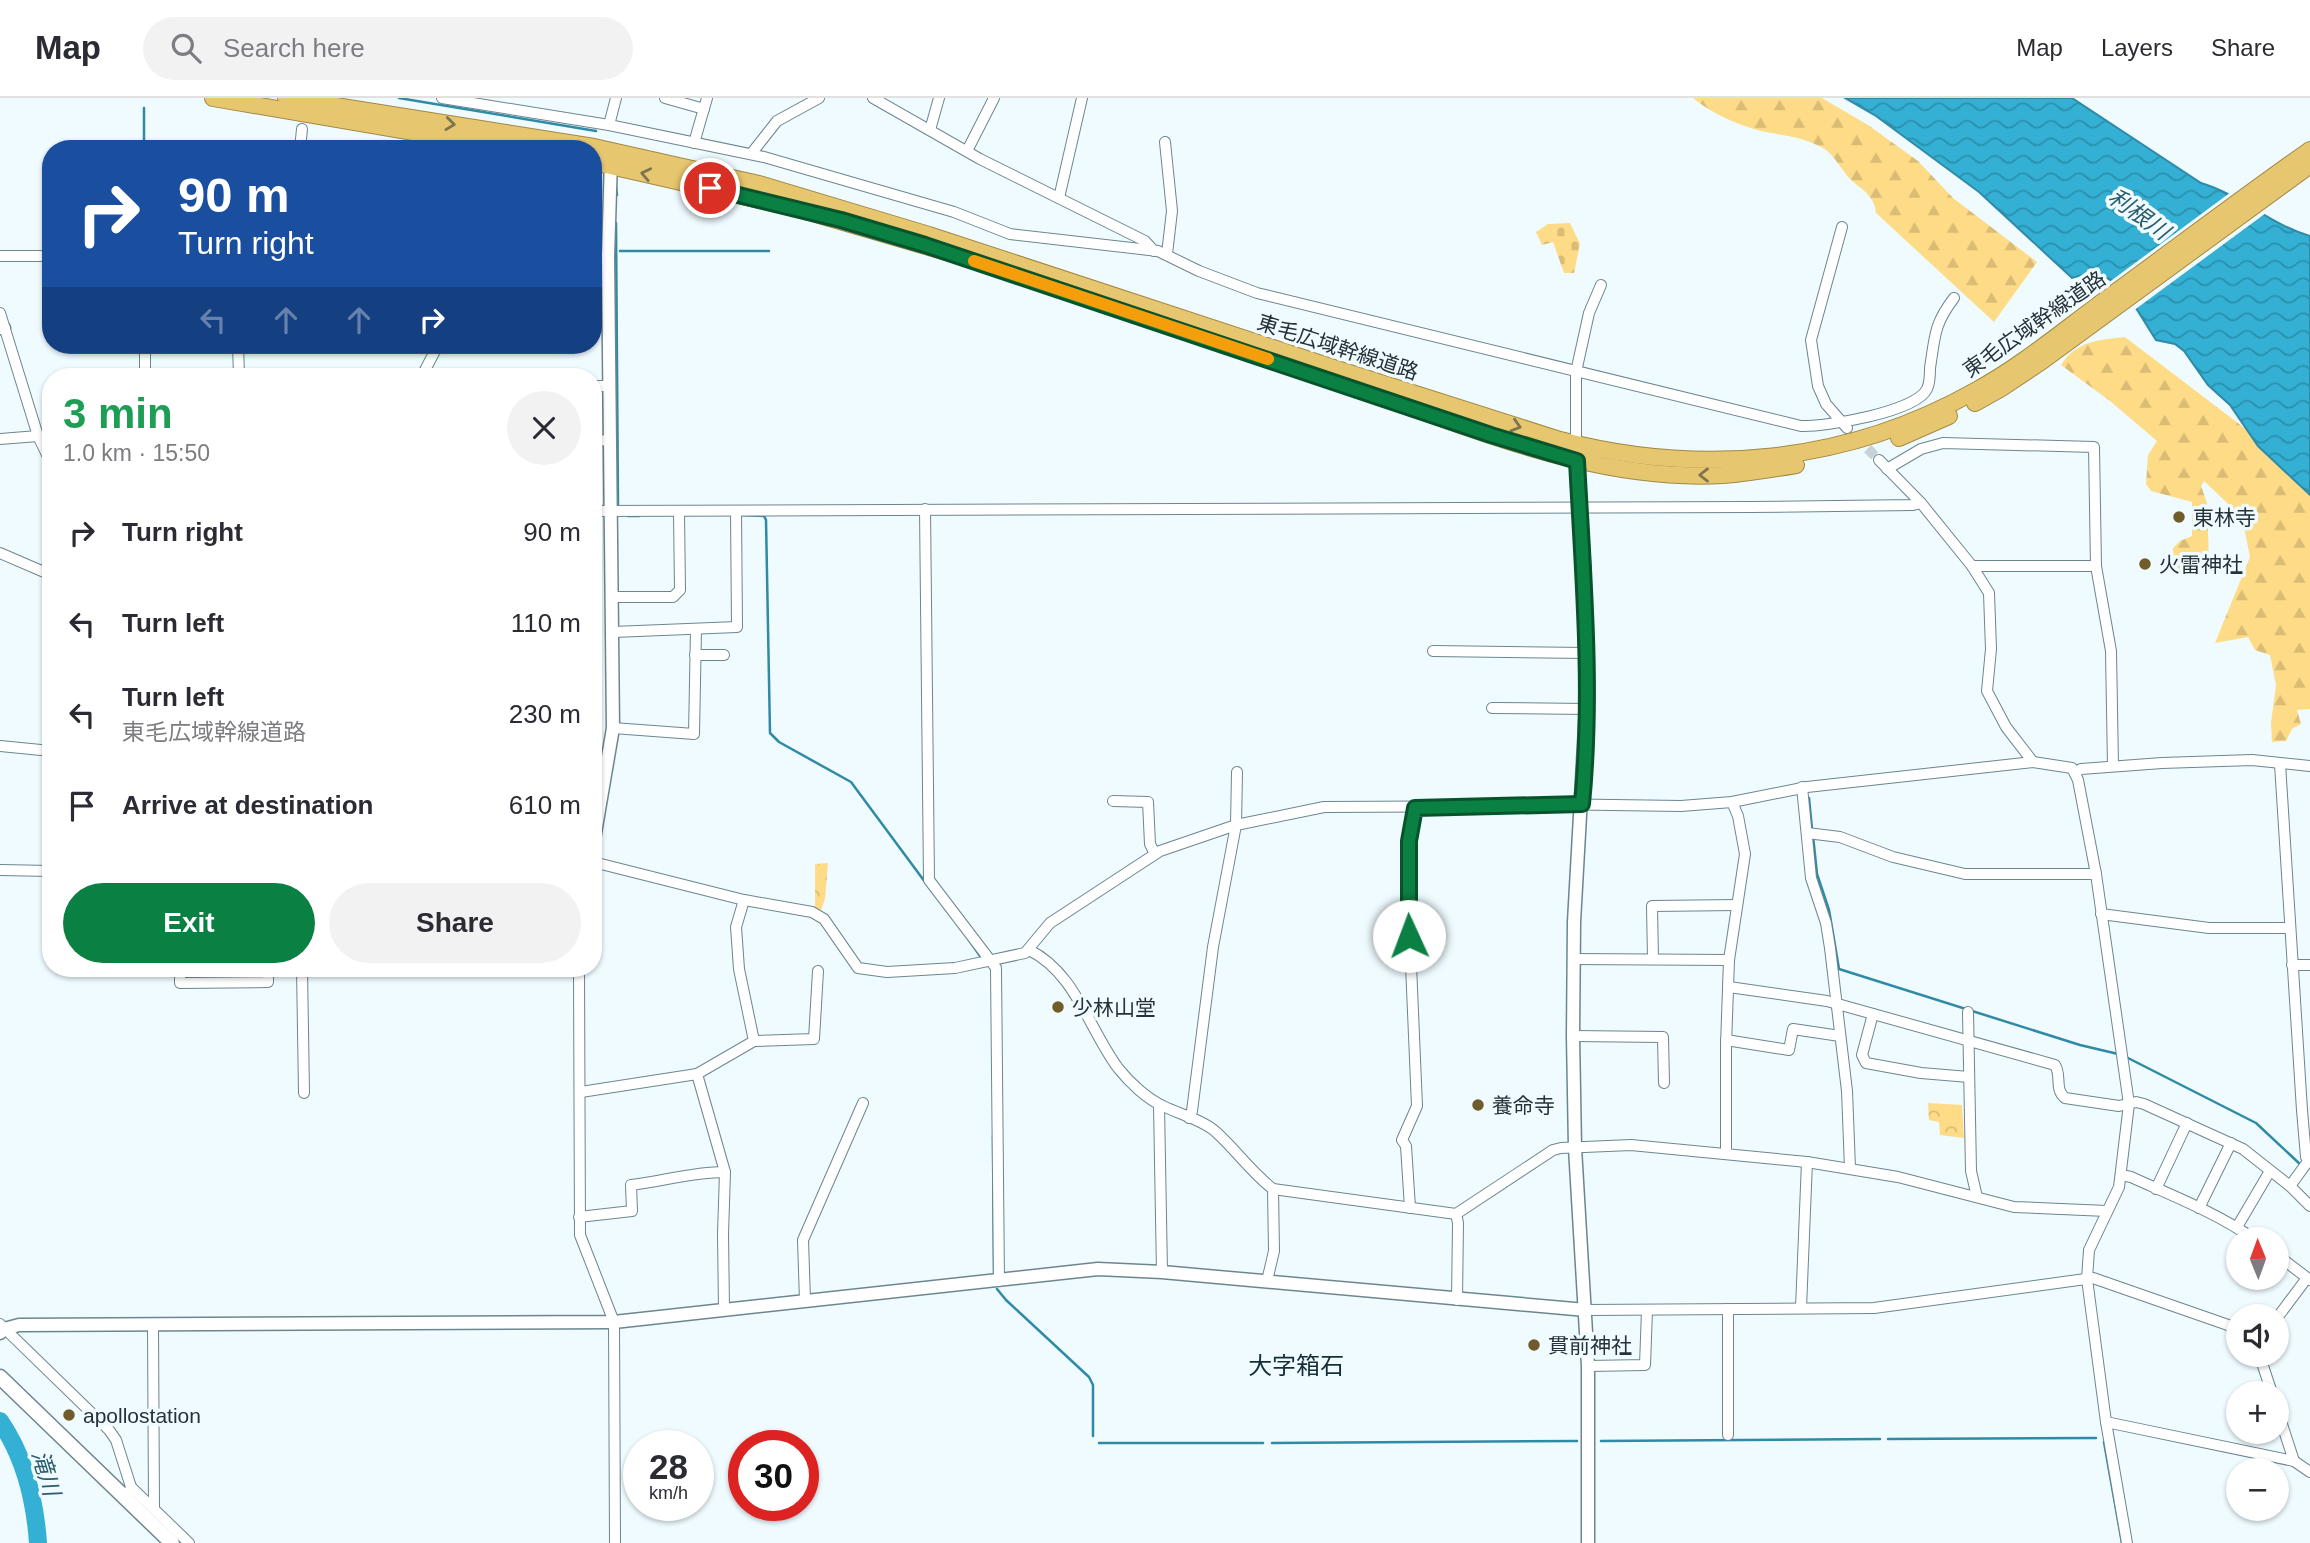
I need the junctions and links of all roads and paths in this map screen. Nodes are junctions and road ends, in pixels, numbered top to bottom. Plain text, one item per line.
1 (213, 98) edge
2 (286, 98) edge
3 (442, 98) edge
4 (616, 98) edge
5 (665, 98) edge
6 (708, 98) edge
7 (819, 98) edge
8 (873, 98) edge
9 (939, 98) edge
10 (994, 98) edge
11 (1082, 98) edge
12 (887, 102) edge
13 (704, 109) junction
14 (610, 125) junction
15 (302, 129) dead end
16 (930, 130) junction
17 (301, 140) edge
18 (459, 140) edge
19 (529, 140) edge
20 (1165, 142) dead end
21 (694, 143) junction
22 (2310, 150) edge
23 (967, 151) junction
24 (751, 155) junction
25 (602, 157) edge
26 (611, 159) junction
27 (602, 160) edge
28 (2310, 165) edge
29 (1059, 198) junction
30 (1842, 227) dead end
31 (1154, 251) junction
32 (1167, 254) junction
33 (0, 256) edge
34 (42, 256) edge
35 (602, 257) edge
36 (608, 257) junction
37 (1601, 285) dead end
38 (1954, 298) dead end
39 (0, 313) edge
40 (2, 328) edge
41 (2037, 357) junction
42 (1576, 372) junction
43 (602, 386) edge
44 (610, 386) junction
45 (1844, 425) junction
46 (38, 436) junction
47 (0, 439) edge
48 (602, 440) edge
49 (610, 440) junction
50 (42, 444) edge
51 (1576, 444) junction
52 (1879, 460) tunnel mouth
53 (1577, 461) junction
54 (1887, 469) junction
55 (1921, 503) junction
56 (1580, 507) junction
57 (925, 509) junction
58 (602, 511) edge
59 (612, 511) junction
60 (736, 511) junction
61 (679, 512) junction
62 (0, 553) edge
63 (1972, 566) junction
64 (2096, 566) junction
65 (42, 571) edge
66 (612, 597) junction
67 (696, 629) junction
68 (613, 632) junction
69 (1433, 651) dead end
70 (1586, 653) junction
71 (724, 655) dead end
72 (695, 656) junction
73 (1492, 708) dead end
74 (1586, 709) junction
75 (613, 728) junction
76 (0, 746) edge
77 (42, 750) edge
78 (2033, 762) junction
79 (2280, 764) junction
80 (2113, 766) junction
81 (2310, 766) edge
82 (1237, 772) dead end
83 (2076, 772) junction
84 (1802, 788) junction
85 (602, 792) edge
86 (1113, 802) dead end
87 (1732, 802) junction
88 (1582, 804) junction
89 (1415, 808) junction
90 (1236, 825) junction
91 (1807, 833) junction
92 (1155, 854) junction
93 (602, 864) edge
94 (0, 870) edge
95 (42, 871) edge
96 (2096, 874) junction
97 (744, 900) junction
98 (1737, 905) junction
99 (2101, 914) junction
100 (2289, 928) junction
101 (1029, 950) junction
102 (1573, 959) junction
103 (1653, 959) junction
104 (1729, 960) junction
105 (990, 962) junction
106 (2292, 965) junction
107 (2310, 965) edge
108 (818, 971) dead end
109 (180, 977) edge
110 (268, 977) edge
111 (302, 977) edge
112 (579, 977) edge
113 (1729, 986) junction
114 (1836, 1004) junction
115 (1968, 1012) dead end
116 (1873, 1014) junction
117 (1840, 1036) junction
118 (1573, 1037) junction
119 (1726, 1040) junction
120 (754, 1041) junction
121 (1968, 1041) junction
122 (696, 1074) junction
123 (1969, 1077) junction
124 (1664, 1083) dead end
125 (580, 1092) junction
126 (304, 1093) dead end
127 (863, 1103) dead end
128 (2129, 1104) junction
129 (1159, 1105) junction
130 (1189, 1118) junction
131 (2187, 1123) junction
132 (2307, 1123) edge
133 (2231, 1143) junction
134 (1575, 1148) junction
135 (1726, 1153) junction
136 (2310, 1161) edge
137 (1807, 1162) junction
138 (1850, 1168) junction
139 (2270, 1171) junction
140 (725, 1172) junction
141 (2121, 1175) junction
142 (2290, 1186) junction
143 (1273, 1189) junction
144 (2156, 1189) junction
145 (1977, 1198) junction
146 (2310, 1206) edge
147 (1409, 1208) junction
148 (2199, 1208) junction
149 (2107, 1211) junction
150 (1456, 1214) junction
151 (579, 1217) junction
152 (2237, 1227) joint
153 (2289, 1264) edge
154 (1162, 1272) junction
155 (2087, 1279) junction
156 (2308, 1279) edge
157 (999, 1281) junction
158 (1267, 1281) junction
159 (805, 1300) junction
160 (1457, 1300) junction
161 (2288, 1304) edge
162 (1728, 1308) junction
163 (1801, 1308) junction
164 (724, 1309) junction
165 (1586, 1310) junction
166 (1647, 1310) junction
167 (614, 1322) junction
168 (2226, 1324) edge
169 (153, 1325) junction
170 (1, 1329) edge
171 (1588, 1366) junction
172 (0, 1377) edge
173 (2106, 1422) junction
174 (1728, 1435) dead end
175 (2288, 1444) edge
176 (2294, 1461) junction
177 (2310, 1472) edge
178 (129, 1493) junction
179 (154, 1508) junction
180 (172, 1543) edge
181 (189, 1543) edge
182 (615, 1543) edge
183 (1588, 1543) edge
184 (2127, 1543) edge

1 - 18 highway
2 -> 19 highway, 東毛広域幹線道路
3 - 14 street
4 - 14 street
5 - 13 street
6 - 13 street
7 - 24 street
8 - 12 street
9 - 16 street
10 - 23 street
11 - 29 street
12 - 16 street
13 - 21 street
14 - 21 street
15 - 17 street
16 - 23 street
20 - 32 street
21 - 24 street
22 - 41 highway, 東毛広域幹線道路
23 - 29 street
24 - 31 street
25 -> 26 highway, 東毛広域幹線道路
26 - 27 highway, 東毛広域幹線道路
26 - 36 street
26 -> 51 highway, 東毛広域幹線道路
53 -> 26 highway, 東毛広域幹線道路
28 - 41 highway, 東毛広域幹線道路
29 - 31 street
30 - 45 street
31 - 32 street
32 - 42 street
33 - 34 street
35 - 36 street
36 - 44 street
37 - 42 street
38 - 45 street
39 - 40 street
40 - 46 street
41 - 51 highway, 東毛広域幹線道路
41 -> 53 highway, 東毛広域幹線道路
42 - 45 street
42 - 51 street
43 - 44 street
44 - 49 street
46 - 47 street
46 - 50 street
48 - 49 street
49 - 59 street
51 - 53 street
52 - 54 street
53 - 56 street
54 - 55 street
54 - 64 street
55 - 56 street
55 - 63 street
56 - 57 street
56 - 70 street
57 - 60 street
57 - 105 street
58 - 59 street
59 - 61 street
59 - 66 street
60 - 61 street
60 - 67 street
61 - 66 street
62 - 65 street
63 - 64 street
63 - 78 street
64 - 80 street
66 - 68 street
67 - 68 street
67 - 72 street
68 - 75 street
69 - 70 street
70 - 74 street
71 - 72 street
72 - 75 street
73 - 74 street
74 - 88 street
75 - 85 street
76 - 77 street
78 - 83 street
78 - 84 street
79 - 80 street
79 - 81 street
79 - 100 street
80 - 83 street
82 - 90 street
83 - 96 street
84 - 87 street
84 - 91 street
86 - 92 street
87 - 88 street
87 - 98 street
88 - 89 street
88 - 102 street
89 - 90 street
89 - 147 street
90 - 92 street
90 - 130 street
91 - 96 street
91 - 114 street
92 - 101 street
93 - 97 street
94 - 95 street
96 - 99 street
97 - 105 street
97 - 120 street
98 - 103 street
98 - 104 street
99 - 100 street
99 - 128 street
100 - 106 street
101 - 105 street
101 - 129 street
102 - 103 street
102 - 118 street
103 - 104 street
104 - 113 street
105 - 157 street
106 - 107 street
106 - 132 street
108 - 120 street
109 - 110 street
111 - 126 street
112 - 125 street
113 - 114 street
113 - 119 street
114 - 116 street
114 - 117 street
115 - 121 street
116 - 121 street
116 - 123 street
117 - 119 street
117 - 138 street
118 - 124 street
118 - 134 street
119 - 135 street
120 - 122 street
121 - 123 street
121 - 128 street
122 - 125 street
122 - 140 street
123 - 145 street
125 - 151 street
127 - 159 street
128 - 131 street
128 - 141 street
129 - 130 street
129 - 154 street
130 - 143 street
131 - 133 street
131 - 144 street
132 - 136 street
133 - 139 street
133 - 148 street
134 - 135 street
134 - 150 street
134 - 165 street
135 - 137 street
136 - 142 street
137 - 138 street
137 - 163 street
138 - 145 street
139 - 142 street
139 - 152 street
140 - 151 street
140 - 164 street
141 - 144 street
141 - 149 street
142 - 146 street
143 - 147 street
143 - 158 street
144 - 148 street
145 - 149 street
147 - 150 street
148 - 152 street
149 - 155 street
150 - 160 street
151 - 167 street
153 - 156 street
154 - 157 street
154 - 158 street
155 - 163 street
155 - 168 street
155 - 173 street
156 - 161 street
157 - 159 street
158 - 160 street
159 - 164 street
160 - 165 street
162 - 163 street
162 - 166 street
162 - 174 street
164 - 167 street
165 - 166 street
165 - 171 street
166 - 171 street
167 - 169 street
167 - 182 street
169 - 170 street
169 - 179 street
170 - 178 street
171 - 183 street
172 - 178 main road
173 - 176 street
173 - 184 street
175 - 176 street
176 - 177 street
178 - 179 street
178 - 180 main road
179 - 181 street

